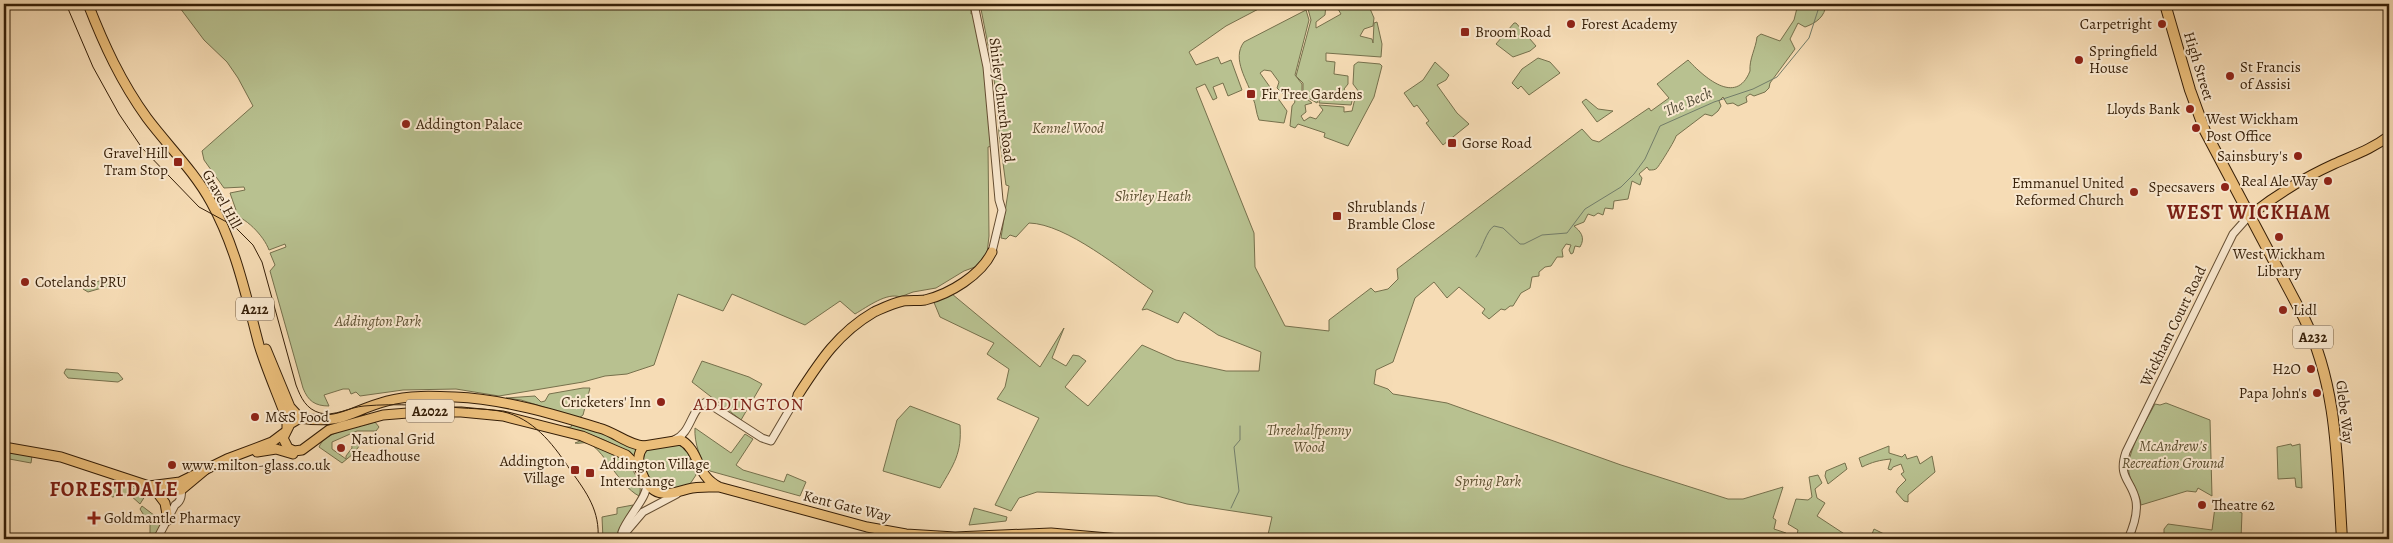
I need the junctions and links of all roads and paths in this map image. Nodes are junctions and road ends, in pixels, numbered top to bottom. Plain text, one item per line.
1 (88, 4) edge
2 (94, 4) edge
3 (974, 4) edge
4 (2165, 4) edge
5 (2389, 136) edge
6 (2249, 216) junction
7 (992, 252) joint
8 (798, 395) joint
9 (517, 406) junction
10 (300, 418) junction
11 (311, 421) junction
12 (550, 426) junction
13 (689, 428) junction
14 (286, 431) junction
15 (316, 440) junction
16 (673, 440) junction
17 (644, 446) junction
18 (4, 447) edge
19 (691, 448) junction
20 (302, 450) junction
21 (245, 452) junction
22 (696, 460) junction
23 (632, 461) junction
24 (642, 474) junction
25 (178, 486) junction
26 (719, 487) junction
27 (153, 489) junction
28 (685, 490) junction
29 (643, 496) junction
30 (168, 520) junction
31 (157, 539) edge
32 (620, 539) edge
33 (1120, 539) edge
34 (2128, 539) edge
35 (2342, 539) edge

1 - 14 main road, Gravel Hill / A212
2 - 10 main road, Gravel Hill / A212
3 - 7 street, Shirley Church Road
4 - 6 highway, High Street / A232
5 - 6 main road
6 - 34 street, Wickham Court Road
6 - 35 highway, Glebe Way / A232
7 - 8 main road
8 - 13 street
9 - 11 main road, A2022
9 - 12 main road
9 - 17 main road, A2022
10 - 11 main road
10 - 14 main road
11 - 15 main road
12 - 15 main road, A2022
12 - 23 main road, A2022
13 - 16 street
13 - 19 street
14 - 20 main road
14 - 21 main road
15 - 20 main road
16 - 17 main road
16 - 19 main road
17 - 24 main road
18 - 27 main road
19 - 22 main road
20 - 21 main road
21 - 25 main road
22 - 26 main road
22 - 28 main road
23 - 24 main road, A2022
23 - 29 street
24 - 28 main road
24 - 29 street
25 - 27 main road
25 - 30 street
26 - 28 main road
26 - 33 main road, Kent Gate Way
27 - 30 main road
28 - 32 street
29 - 32 street
30 - 31 street

